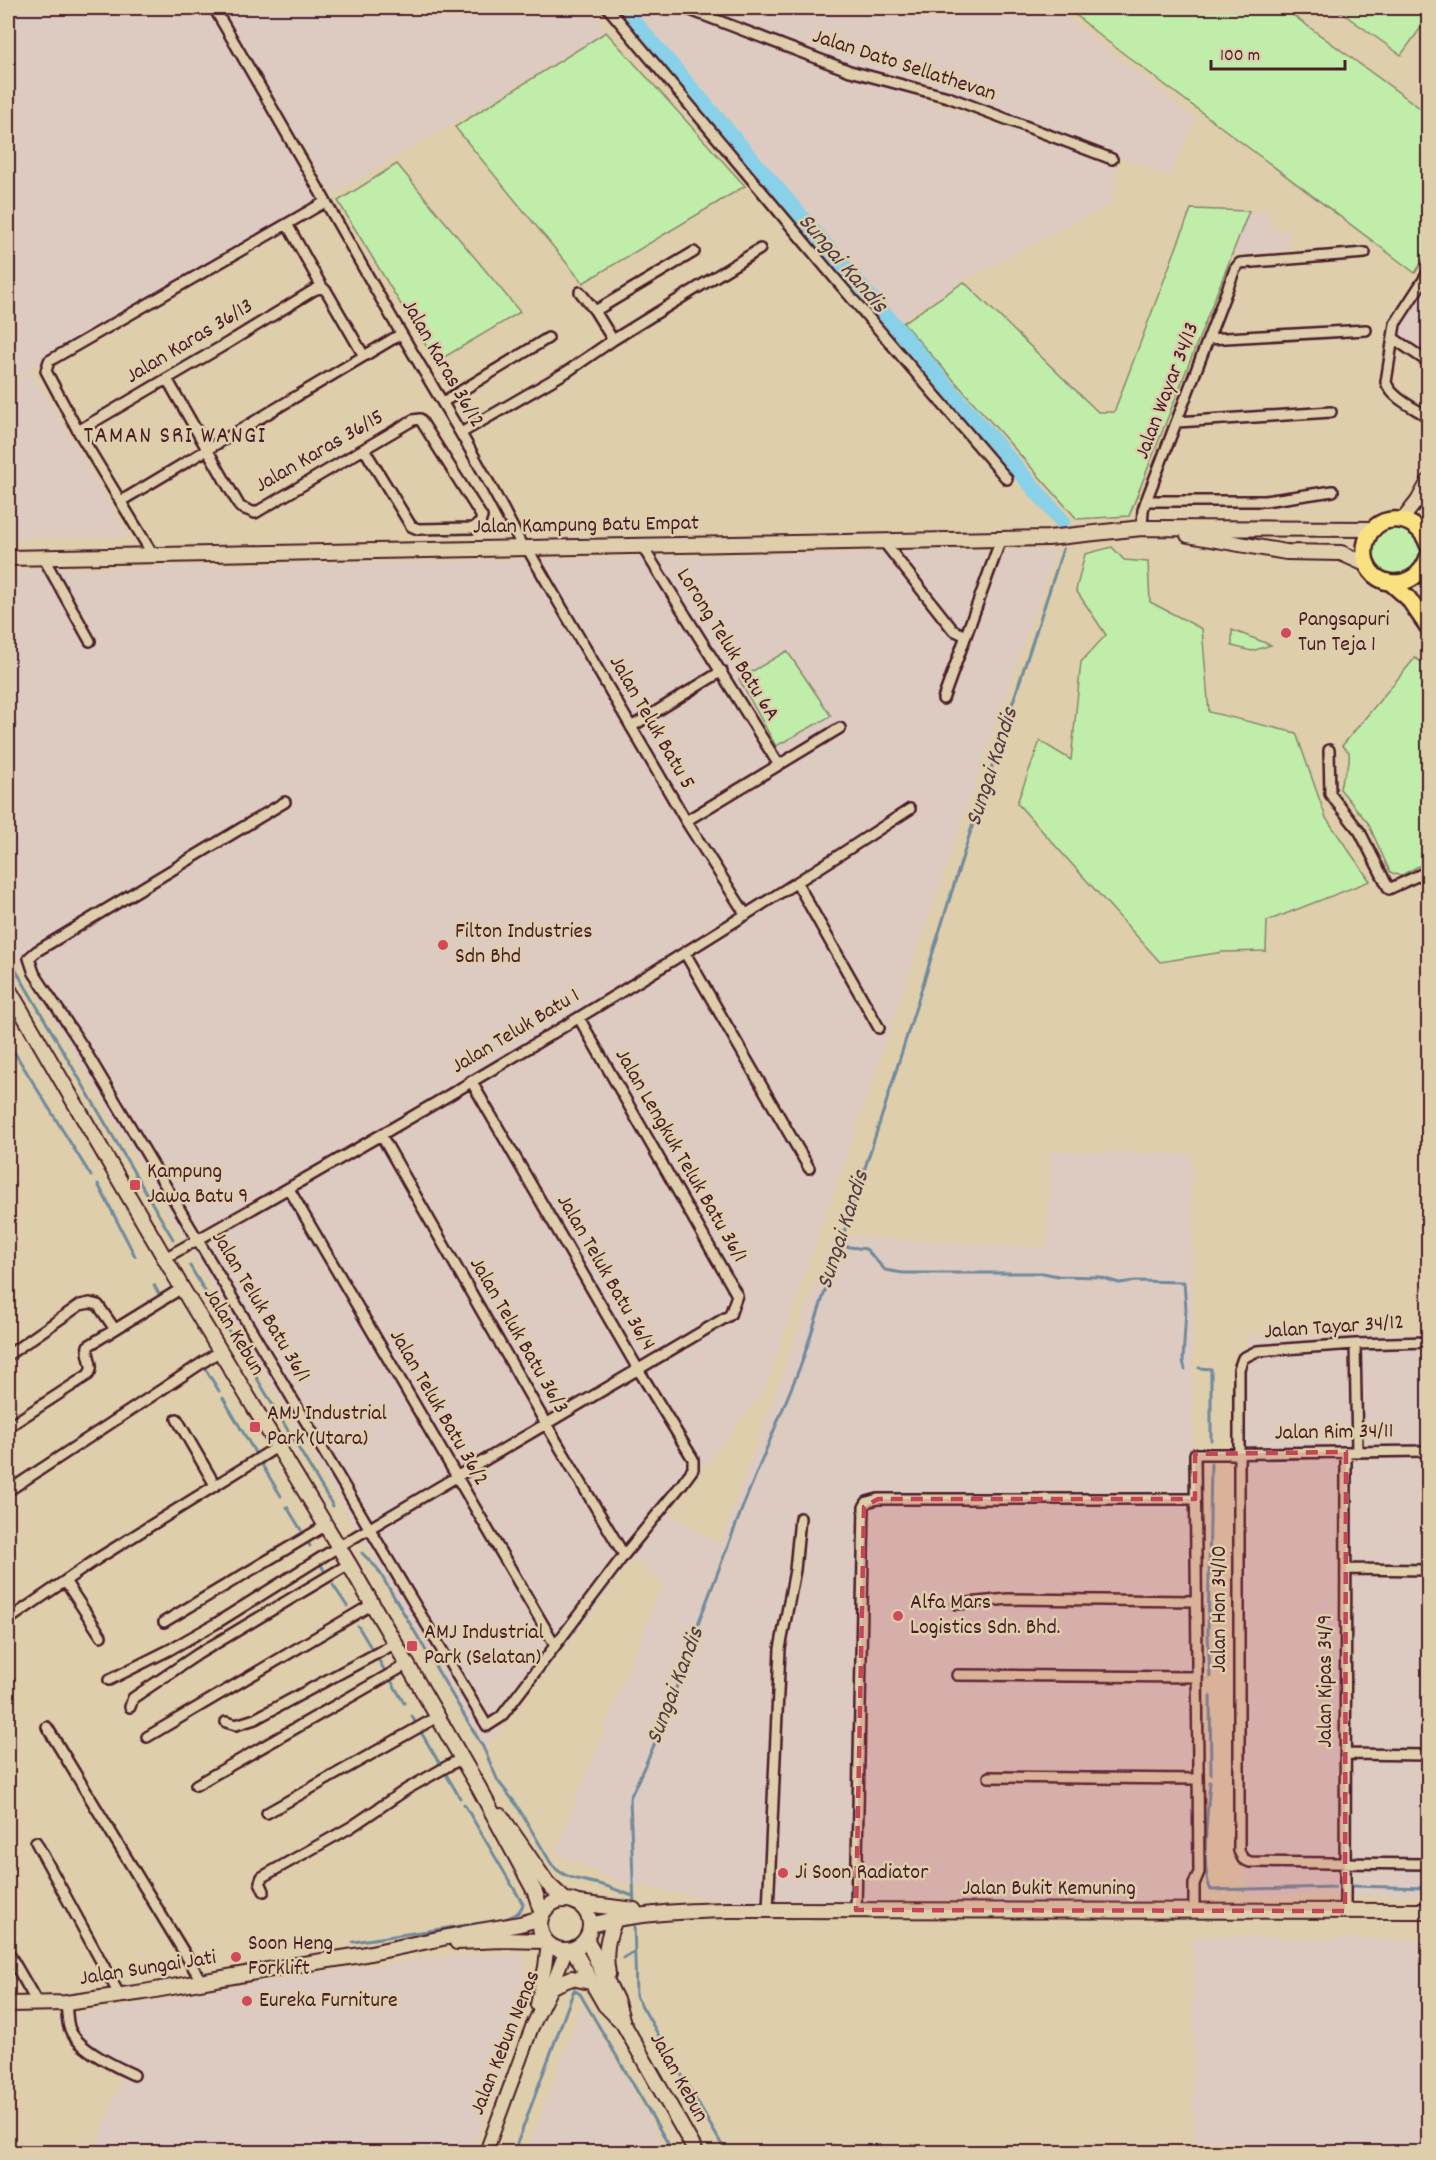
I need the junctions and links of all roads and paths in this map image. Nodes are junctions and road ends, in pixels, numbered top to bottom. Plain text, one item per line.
1 (214, 8) edge
2 (608, 8) edge
3 (685, 8) edge
4 (1112, 159) dead end
5 (325, 202) junction
6 (287, 224) junction
7 (760, 249) dead end
8 (694, 252) dead end
9 (1365, 253) dead end
10 (1428, 273) edge
11 (322, 287) junction
12 (580, 292) dead end
13 (595, 311) junction
14 (1366, 330) dead end
15 (402, 334) junction
16 (548, 338) dead end
17 (1393, 338) junction
18 (1208, 339) junction
19 (613, 340) junction
20 (364, 356) junction
21 (1428, 362) edge
22 (167, 379) junction
23 (443, 402) junction
24 (1331, 412) dead end
25 (1428, 417) edge
26 (1177, 422) junction
27 (78, 431) junction
28 (460, 433) junction
29 (364, 449) junction
30 (207, 450) junction
31 (1007, 479) dead end
32 (1428, 481) edge
33 (1333, 491) dead end
34 (121, 501) junction
35 (1146, 501) junction
36 (1402, 520) junction
37 (1142, 528) junction
38 (1165, 528) junction
39 (1374, 529) junction
40 (1428, 537) edge
41 (1001, 539) junction
42 (883, 541) junction
43 (642, 546) junction
44 (525, 548) junction
45 (153, 555) junction
46 (43, 557) junction
47 (8, 558) edge
48 (1368, 566) junction
49 (1427, 567) edge
50 (1390, 583) junction
51 (1428, 627) edge
52 (966, 636) junction
53 (90, 641) dead end
54 (722, 671) junction
55 (943, 699) dead end
56 (631, 727) junction
57 (840, 728) dead end
58 (1329, 750) dead end
59 (779, 765) junction
60 (285, 802) dead end
61 (910, 809) dead end
62 (686, 821) junction
63 (1428, 871) edge
64 (797, 883) junction
65 (746, 915) junction
66 (685, 953) junction
67 (8, 988) edge
68 (579, 1018) junction
69 (879, 1028) dead end
70 (471, 1081) junction
71 (381, 1135) junction
72 (809, 1167) dead end
73 (289, 1189) junction
74 (197, 1240) junction
75 (165, 1258) junction
76 (182, 1288) junction
77 (114, 1328) junction
78 (1428, 1342) edge
79 (1355, 1344) junction
80 (220, 1351) junction
81 (8, 1354) edge
82 (1243, 1358) joint
83 (638, 1370) junction
84 (177, 1419) dead end
85 (546, 1424) junction
86 (8, 1427) edge
87 (277, 1447) junction
88 (1428, 1450) edge
89 (1346, 1452) junction
90 (1357, 1452) junction
91 (1239, 1454) junction
92 (456, 1477) junction
93 (215, 1485) junction
94 (8, 1491) edge
95 (1195, 1499) junction
96 (800, 1518) dead end
97 (325, 1526) junction
98 (370, 1529) junction
99 (338, 1547) junction
100 (624, 1555) junction
101 (349, 1564) junction
102 (1346, 1569) junction
103 (1428, 1570) edge
104 (65, 1581) junction
105 (1196, 1601) junction
106 (957, 1604) dead end
107 (371, 1605) junction
108 (8, 1620) edge
109 (164, 1622) dead end
110 (101, 1636) dead end
111 (394, 1644) junction
112 (555, 1645) junction
113 (406, 1665) junction
114 (957, 1675) dead end
115 (1197, 1677) junction
116 (109, 1680) dead end
117 (130, 1707) dead end
118 (437, 1717) junction
119 (225, 1722) dead end
120 (48, 1727) dead end
121 (147, 1737) dead end
122 (1346, 1754) junction
123 (1428, 1755) edge
124 (462, 1758) junction
125 (989, 1777) dead end
126 (1198, 1779) junction
127 (196, 1785) dead end
128 (479, 1788) junction
129 (267, 1813) dead end
130 (36, 1842) dead end
131 (1345, 1863) junction
132 (1428, 1864) edge
133 (264, 1891) dead end
134 (572, 1902) junction
135 (768, 1910) junction
136 (856, 1910) junction
137 (1194, 1911) junction
138 (1345, 1911) junction
139 (1428, 1911) edge
140 (669, 1912) junction
141 (542, 1916) junction
142 (616, 1918) junction
143 (588, 1932) junction
144 (425, 1942) junction
145 (547, 1942) junction
146 (570, 1949) junction
147 (8, 1952) edge
148 (202, 1982) junction
149 (590, 1982) junction
150 (552, 1986) junction
151 (120, 1996) junction
152 (616, 2002) junction
153 (66, 2003) junction
154 (8, 2004) edge
155 (38, 2004) junction
156 (623, 2023) junction
157 (532, 2027) junction
158 (134, 2075) dead end
159 (486, 2152) edge
160 (696, 2152) edge

1 - 5 street, Jalan Karas 36/12
2 - 31 street
3 - 4 street, Jalan Dato Sellathevan
5 - 6 street
5 - 15 street, Jalan Karas 36/12
6 - 11 street
6 - 27 street
7 - 19 street
8 - 13 street
9 - 18 street, Jalan Wayar 34/13
10 - 17 street
11 - 20 street
11 - 22 street, Jalan Karas 36/13
12 - 13 street
13 - 19 street
14 - 18 street
15 - 20 street
15 - 23 street, Jalan Karas 36/12
16 - 23 street
17 - 21 street
17 - 25 street
18 - 26 street, Jalan Wayar 34/13
19 - 28 street
20 - 30 street
22 - 27 street, Jalan Karas 36/13
22 - 30 street
23 - 28 street, Jalan Karas 36/12
24 - 26 street
26 - 35 street, Jalan Wayar 34/13
27 - 34 street
28 - 44 street, Jalan Karas 36/12
29 - 29 street, Jalan Karas 36/15
29 - 30 street, Jalan Karas 36/15
30 - 34 street
32 - 36 street
33 - 35 street
34 - 45 street
35 - 37 street, Jalan Wayar 34/13
36 - 39 main road
36 - 40 main road
37 - 38 main road, Jalan Kampung Batu Empat
37 - 41 main road, Jalan Kampung Batu Empat
38 - 39 main road, Jalan Kampung Batu Empat
38 - 48 main road, Jalan Kampung Batu Empat
39 - 48 main road
41 - 42 main road, Jalan Kampung Batu Empat
41 - 52 street
42 - 43 main road, Jalan Kampung Batu Empat
42 - 52 street
43 - 44 main road, Jalan Kampung Batu Empat
43 - 54 street, Lorong Teluk Batu 6A
44 - 45 main road, Jalan Kampung Batu Empat
44 - 56 street, Jalan Teluk Batu 5
45 - 46 main road, Jalan Kampung Batu Empat
46 - 47 main road, Jalan Kampung Batu Empat
46 - 53 street
48 - 50 main road
49 - 50 main road
50 - 51 main road
52 - 55 street
54 - 56 street
54 - 59 street, Lorong Teluk Batu 6A
56 - 62 street, Jalan Teluk Batu 5
57 - 59 street
58 - 63 street
59 - 62 street
60 - 74 street, Jalan Teluk Batu 36/1
61 - 64 street, Jalan Teluk Batu 1
62 - 65 street, Jalan Teluk Batu 5
64 - 65 street, Jalan Teluk Batu 1
64 - 69 street
65 - 66 street, Jalan Teluk Batu 1
66 - 68 street, Jalan Teluk Batu 1
66 - 72 street
67 - 75 main road, Jalan Kebun
68 - 70 street, Jalan Teluk Batu 1
68 - 83 street, Jalan Lengkuk Teluk Batu 36/1
70 - 71 street, Jalan Teluk Batu 1
70 - 83 street, Jalan Teluk Batu 36/4
71 - 73 street, Jalan Teluk Batu 1
71 - 85 street, Jalan Teluk Batu 36/3
73 - 74 street, Jalan Teluk Batu 1
73 - 92 street, Jalan Teluk Batu 36/2
74 - 75 street, Jalan Teluk Batu 1
74 - 98 street, Jalan Teluk Batu 36/1
75 - 76 main road, Jalan Kebun
76 - 77 street
76 - 80 main road, Jalan Kebun
77 - 81 street
77 - 86 street
78 - 79 street, Jalan Tayar 34/12
79 - 82 street, Jalan Tayar 34/12
79 - 90 street
80 - 87 main road, Jalan Kebun
80 - 94 street
82 - 91 street, Jalan Hon 34/10
83 - 85 street
83 - 100 street, Jalan Teluk Batu 36/4
84 - 93 street
85 - 92 street
85 - 100 street, Jalan Teluk Batu 36/3
87 - 93 street
87 - 97 main road, Jalan Kebun
88 - 90 street, Jalan Rim 34/11
89 - 90 street, Jalan Rim 34/11
89 - 91 street, Jalan Rim 34/11
89 - 102 street, Jalan Kipas 34/9
91 - 95 street, Jalan Rim 34/11
91 - 131 street, Jalan Hon 34/10
92 - 98 street
92 - 112 street, Jalan Teluk Batu 36/2
93 - 104 street
95 - 105 street
95 - 136 street
96 - 135 street
97 - 99 main road, Jalan Kebun
97 - 109 street
98 - 99 street
98 - 112 street, Jalan Teluk Batu 36/1
99 - 101 main road, Jalan Kebun
99 - 116 street
100 - 112 street
101 - 107 main road, Jalan Kebun
101 - 117 street
102 - 103 street
102 - 122 street, Jalan Kipas 34/9
104 - 108 street
104 - 110 street
105 - 106 street
105 - 115 street
107 - 111 main road, Jalan Kebun
107 - 121 street
111 - 113 main road, Jalan Kebun
111 - 119 street
113 - 118 main road, Jalan Kebun
113 - 127 street
114 - 115 street
115 - 126 street
118 - 124 main road, Jalan Kebun
118 - 129 street
120 - 148 street
122 - 123 street
122 - 131 street, Jalan Kipas 34/9
124 - 128 main road, Jalan Kebun
124 - 133 street
125 - 126 street
126 - 137 street
128 - 134 main road, Jalan Kebun
128 - 141 main road, Jalan Kebun
130 - 151 street
131 - 132 street
131 - 138 street, Jalan Kipas 34/9
134 - 140 main road, Jalan Bukit Kemuning
134 - 141 main road
134 - 143 main road
135 - 136 main road, Jalan Bukit Kemuning
135 - 140 main road, Jalan Bukit Kemuning
136 - 137 main road, Jalan Bukit Kemuning
137 - 138 main road, Jalan Bukit Kemuning
138 - 139 main road, Jalan Bukit Kemuning
140 - 142 main road, Jalan Bukit Kemuning
141 - 144 main road, Jalan Sungai Jati
141 - 145 main road
142 - 143 main road, Jalan Bukit Kemuning
142 - 152 main road
143 - 146 main road
143 - 152 main road, Jalan Kebun
144 - 145 main road
144 - 148 main road, Jalan Sungai Jati
145 - 146 main road
145 - 157 street
146 - 149 main road, Jalan Kebun
146 - 150 street, Jalan Kebun Nenas
147 - 155 street
148 - 151 main road, Jalan Sungai Jati
149 - 150 main road
149 - 156 main road, Jalan Kebun
150 - 157 street, Jalan Kebun Nenas
151 - 153 main road, Jalan Sungai Jati
152 - 156 main road, Jalan Kebun
153 - 155 main road, Jalan Sungai Jati
153 - 158 street
154 - 155 main road, Jalan Sungai Jati
156 - 160 main road, Jalan Kebun
157 - 159 street, Jalan Kebun Nenas

